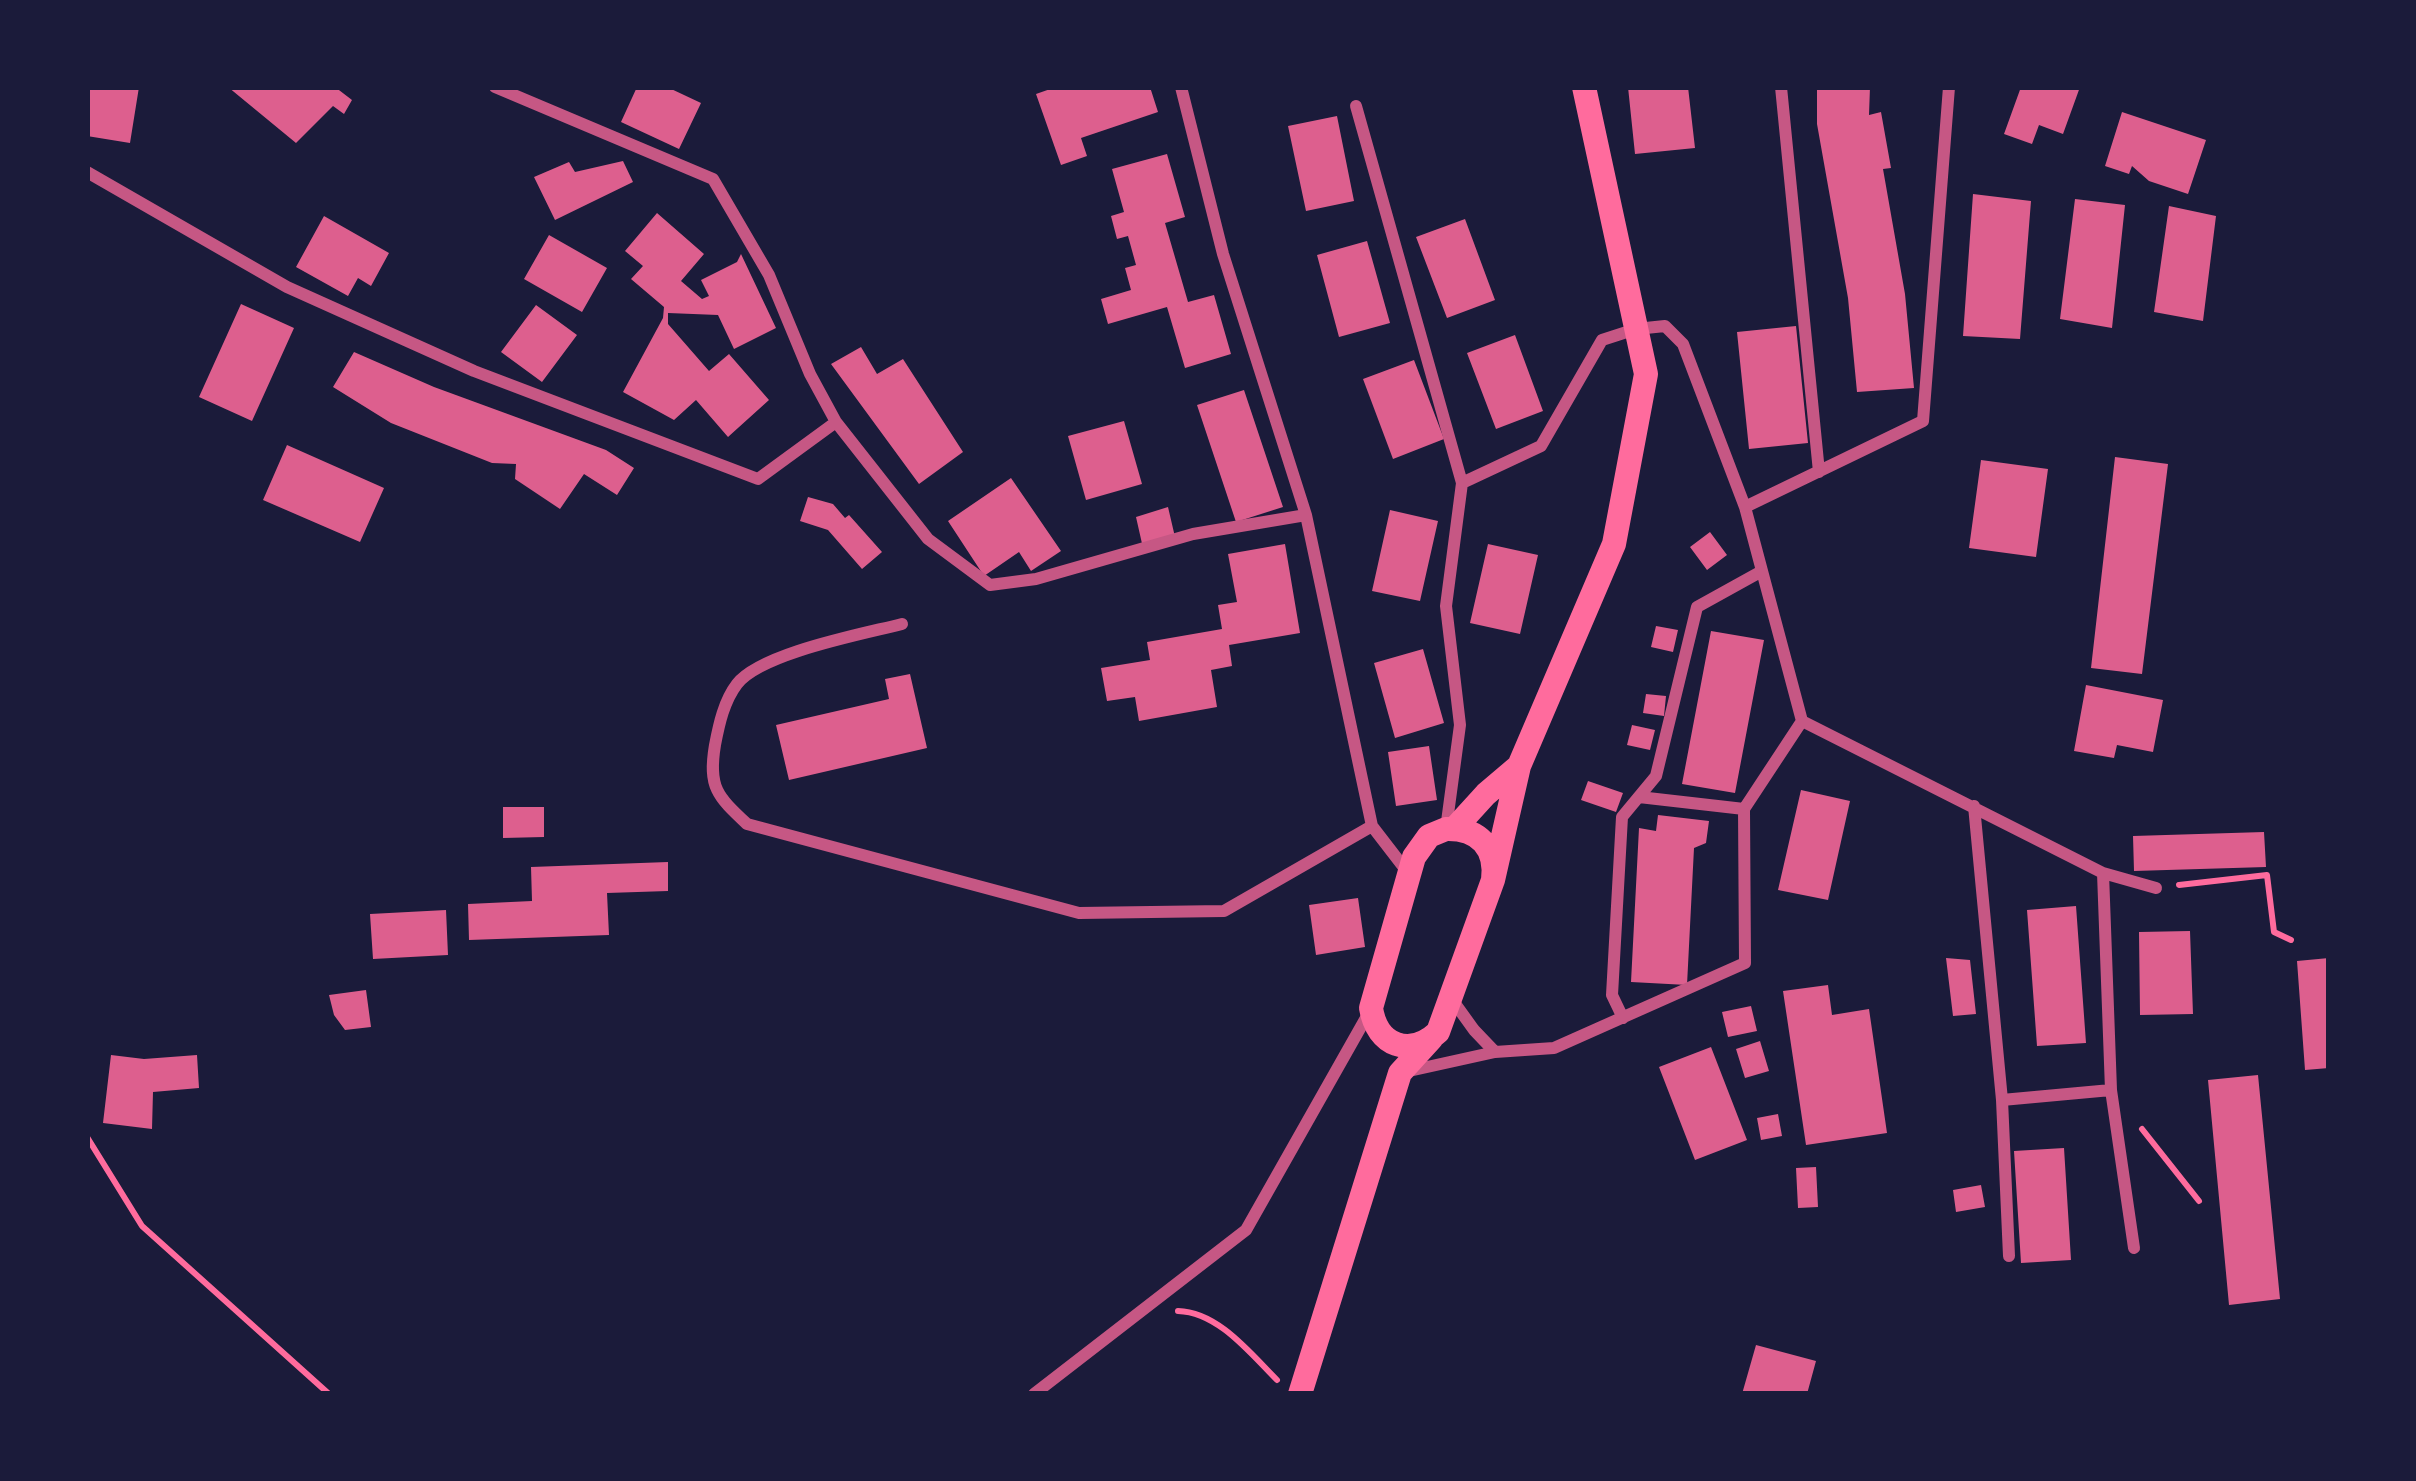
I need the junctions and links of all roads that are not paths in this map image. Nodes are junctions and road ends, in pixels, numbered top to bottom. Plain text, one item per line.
1 (495, 87) edge
2 (1181, 87) edge
3 (1584, 87) edge
4 (1781, 87) edge
5 (1949, 87) edge
6 (1356, 106) dead end
7 (87, 172) edge
8 (1636, 329) junction
9 (836, 422) junction
10 (1819, 472) junction
11 (1462, 483) junction
12 (1745, 507) junction
13 (1306, 515) junction
14 (1762, 571) junction
15 (902, 625) dead end
16 (1802, 721) junction
17 (1519, 766) junction
18 (1639, 797) junction
19 (1975, 806) junction
20 (1744, 809) junction
21 (1372, 826) junction
22 (1450, 829) junction
23 (2103, 873) junction
24 (1410, 875) junction
25 (1493, 880) junction
26 (2156, 888) road end
27 (1451, 998) junction
28 (1371, 1008) junction
29 (1623, 1018) junction
30 (1438, 1032) junction
31 (1387, 1039) junction
32 (1495, 1052) junction
33 (1400, 1072) junction
34 (2111, 1090) junction
35 (2002, 1100) junction
36 (2134, 1248) dead end
37 (2009, 1256) dead end
38 (1290, 1389) edge
39 (1034, 1394) edge

1 - 9 street
2 - 13 street
3 - 8 main road
4 - 10 street
5 - 10 street
6 - 11 street
7 - 9 street
8 - 11 street
8 - 12 street
8 - 17 main road
9 - 13 street
10 - 12 street
11 - 22 street
12 - 14 street
13 - 21 street
14 - 16 street
14 - 18 street
15 - 21 street
16 - 19 street
16 - 20 street
17 - 22 main road
17 - 25 main road
18 - 20 street
18 - 29 street
19 - 23 street
19 - 35 street
20 - 29 street
21 - 24 street
22 - 24 main road
22 - 25 main road
23 - 26 street
23 - 34 street
24 - 28 main road
25 - 27 main road
27 - 30 main road
27 - 32 street
28 - 31 main road
28 - 39 street
29 - 32 street
30 - 31 main road
30 - 33 main road
31 - 33 main road
32 - 33 street
33 - 38 main road
34 - 35 street
34 - 36 street
35 - 37 street

